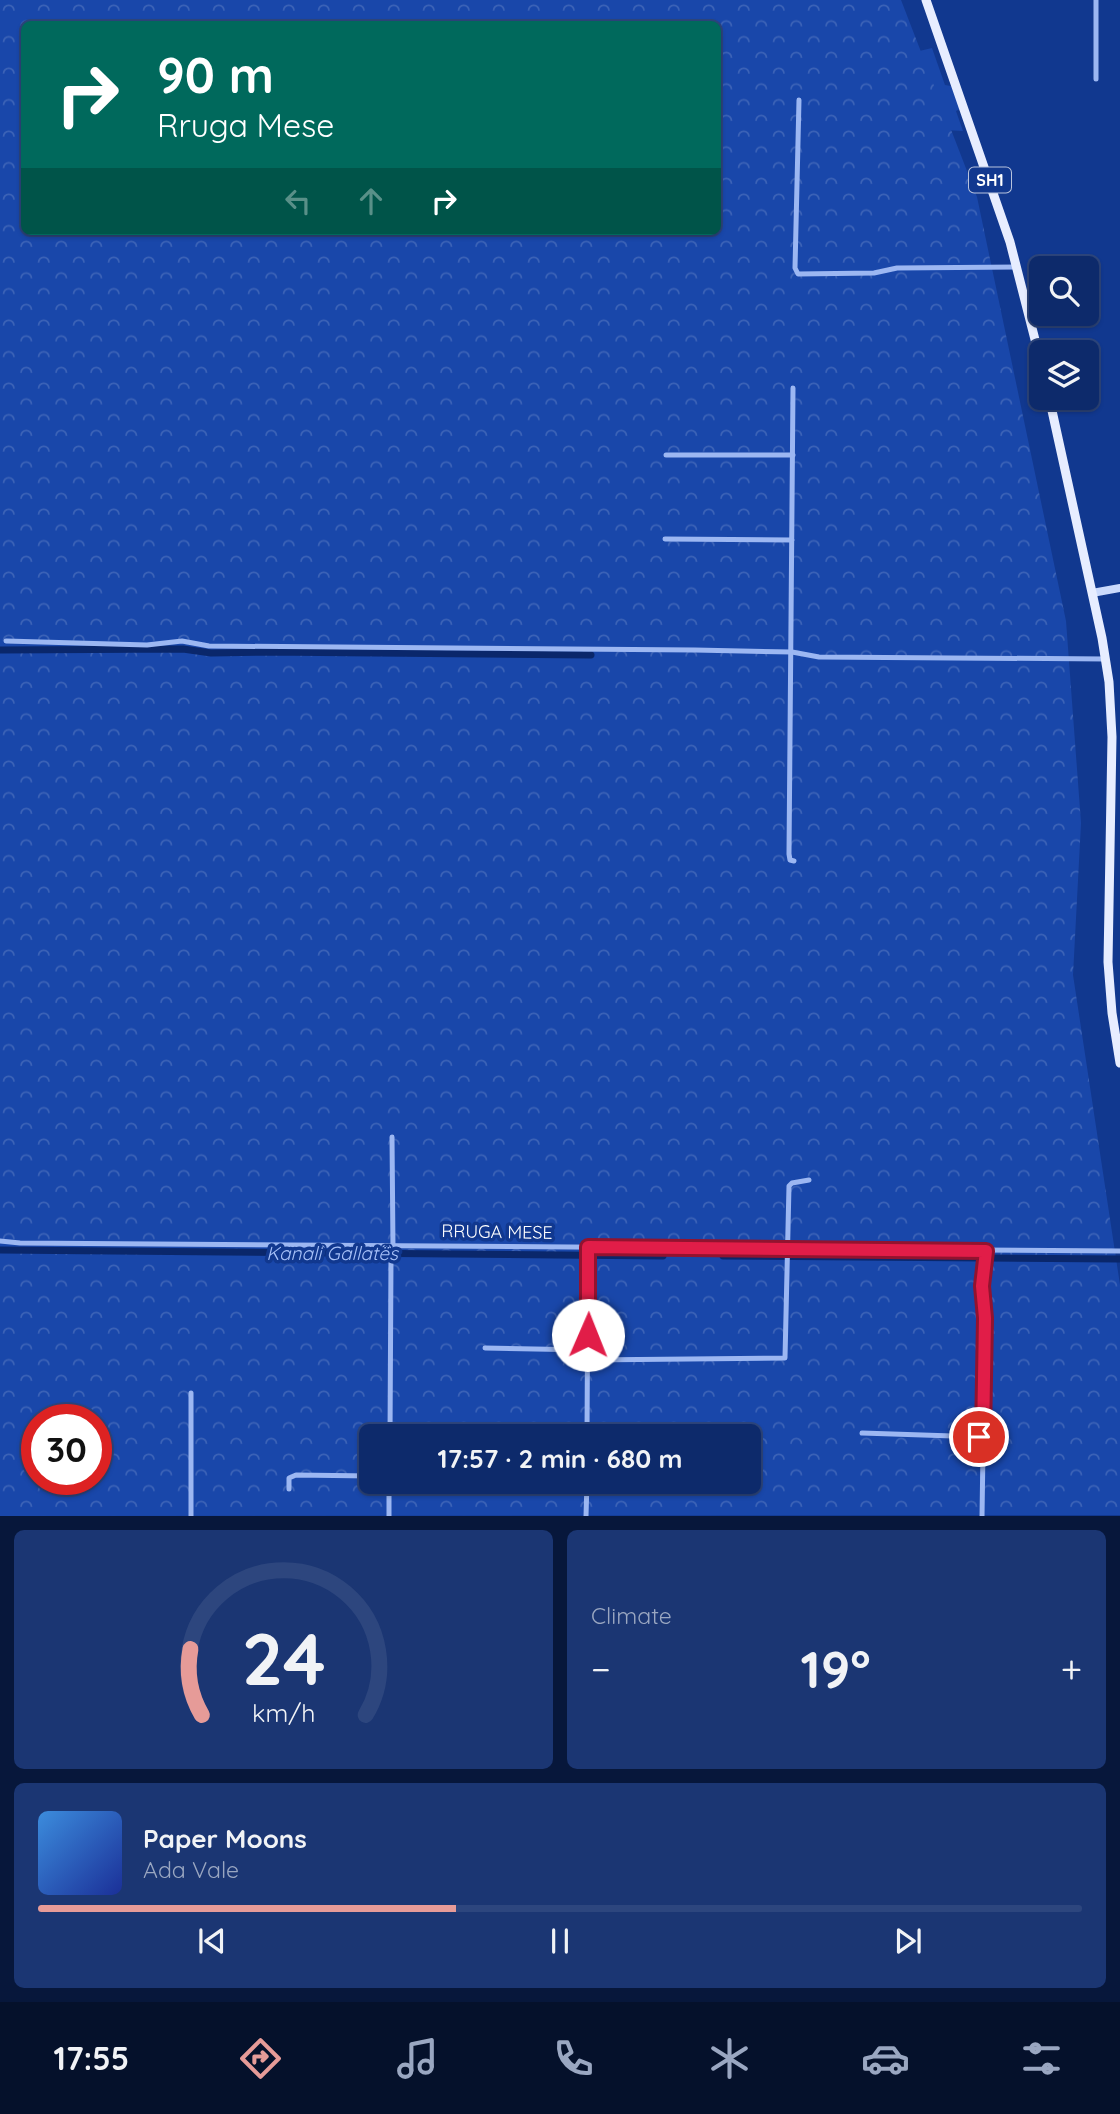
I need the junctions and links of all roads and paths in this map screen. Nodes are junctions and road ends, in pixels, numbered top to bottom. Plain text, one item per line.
1 (926, 0) edge
2 (1096, 0) edge
3 (1096, 79) dead end
4 (799, 100) dead end
5 (1017, 267) junction
6 (1035, 340) edge
7 (793, 388) dead end
8 (1052, 410) edge
9 (666, 455) dead end
10 (793, 455) junction
11 (665, 540) dead end
12 (792, 540) junction
13 (1120, 588) edge
14 (1095, 593) junction
15 (6, 641) dead end
16 (792, 652) junction
17 (1106, 659) junction
18 (1118, 737) edge
19 (1118, 781) edge
20 (794, 861) dead end
21 (1110, 861) junction
22 (1119, 1057) edge
23 (392, 1137) dead end
24 (809, 1180) dead end
25 (0, 1241) edge
26 (393, 1247) junction
27 (588, 1249) junction
28 (788, 1251) junction
29 (1120, 1251) edge
30 (985, 1254) junction
31 (485, 1348) dead end
32 (588, 1350) junction
33 (587, 1360) junction
34 (191, 1394) dead end
35 (390, 1424) edge
36 (587, 1424) edge
37 (862, 1433) dead end
38 (983, 1437) junction
39 (359, 1476) edge
40 (289, 1489) dead end
41 (389, 1494) edge
42 (587, 1494) edge
43 (191, 1516) edge
44 (389, 1516) edge
45 (586, 1516) edge
46 (982, 1516) edge

1 - 5 main road, SH1
2 - 3 street
4 - 5 street
5 - 6 main road, SH1
7 - 10 street
8 - 14 main road
9 - 10 street
10 - 12 street
11 - 12 street
12 - 16 street
13 - 14 street
14 - 17 main road
14 - 18 main road
15 - 16 street
16 - 17 street
16 - 20 street
17 - 21 main road
18 - 19 main road
19 - 21 main road
21 - 22 main road
23 - 26 street
24 - 28 street
25 - 26 street, RRUGA MESE
26 - 27 street, RRUGA MESE
26 - 35 street
27 - 28 street, RRUGA MESE
27 - 32 street
28 - 30 street, RRUGA MESE
28 - 33 street
29 - 30 street, RRUGA MESE
30 - 38 street
31 - 32 street
32 - 33 street
33 - 36 street
34 - 43 street
37 - 38 street
38 - 46 street
39 - 40 street
41 - 44 street
42 - 45 street

